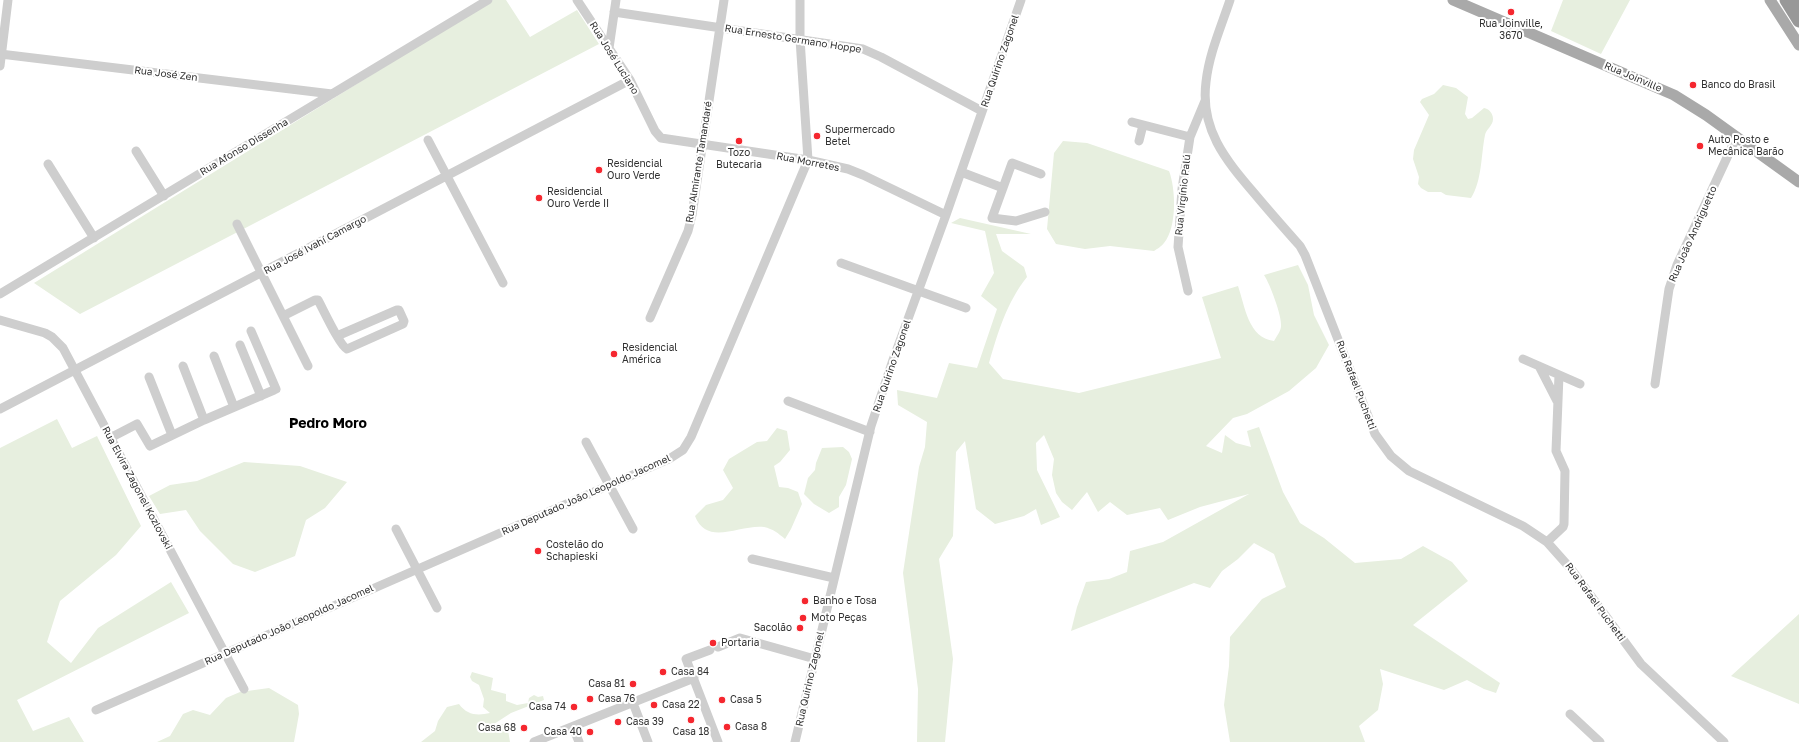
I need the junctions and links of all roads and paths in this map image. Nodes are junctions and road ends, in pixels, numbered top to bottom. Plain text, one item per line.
1 (8, 0) edge
2 (488, 0) edge
3 (577, 0) edge
4 (616, 0) edge
5 (724, 0) edge
6 (800, 0) edge
7 (1021, 0) edge
8 (1230, 0) edge
9 (1453, 0) edge
10 (1770, 0) edge
11 (1786, 0) edge
12 (614, 12) junction
13 (1799, 21) edge
14 (720, 27) junction
15 (800, 39) junction
16 (1799, 45) edge
17 (609, 48) junction
18 (1, 54) edge
19 (0, 66) edge
20 (630, 80) junction
21 (332, 94) junction
22 (1205, 101) junction
23 (982, 112) junction
24 (1132, 122) dead end
25 (1143, 125) junction
26 (1737, 136) junction
27 (1190, 137) junction
28 (661, 138) joint
29 (428, 140) dead end
30 (1139, 141) dead end
31 (703, 144) junction
32 (136, 151) dead end
33 (808, 160) junction
34 (48, 164) dead end
35 (961, 172) junction
36 (1041, 174) dead end
37 (446, 176) junction
38 (1799, 182) edge
39 (1003, 188) junction
40 (164, 196) junction
41 (1045, 212) dead end
42 (946, 216) junction
43 (237, 224) dead end
44 (94, 238) junction
45 (841, 263) dead end
46 (262, 273) junction
47 (503, 283) dead end
48 (919, 291) junction
49 (1188, 291) dead end
50 (0, 294) edge
51 (966, 308) dead end
52 (283, 316) junction
53 (650, 318) dead end
54 (0, 320) edge
55 (251, 331) dead end
56 (337, 336) junction
57 (240, 345) dead end
58 (214, 356) dead end
59 (1522, 359) dead end
60 (183, 366) dead end
61 (308, 366) dead end
62 (1539, 366) junction
63 (74, 370) junction
64 (1559, 375) junction
65 (149, 377) dead end
66 (1580, 384) dead end
67 (1655, 384) dead end
68 (261, 396) junction
69 (788, 401) dead end
70 (1558, 402) junction
71 (234, 407) junction
72 (0, 409) edge
73 (204, 420) junction
74 (870, 432) junction
75 (172, 435) junction
76 (110, 438) junction
77 (586, 442) dead end
78 (609, 485) junction
79 (396, 530) dead end
80 (633, 530) dead end
81 (1547, 542) junction
82 (752, 559) dead end
83 (416, 569) junction
84 (834, 578) junction
85 (437, 608) dead end
86 (225, 653) junction
87 (815, 659) junction
88 (694, 678) junction
89 (244, 689) dead end
90 (633, 703) junction
91 (96, 710) dead end
92 (1570, 714) dead end
93 (573, 726) junction
94 (534, 742) edge
95 (579, 742) edge
96 (648, 742) edge
97 (718, 742) edge
98 (795, 742) edge
99 (1600, 742) edge
100 (1722, 742) edge

1 - 18 street
2 - 21 street, Rua Afonso Dissenha
3 - 17 street, Rua José Luciano
4 - 12 street
5 - 14 street, Rua Almirante Tamandaré
6 - 15 street, Rua Deputado João Leopoldo Jacomel
7 - 23 street, Rua Quirino Zagonel
8 - 22 street, Rua Rafael Puchetti
9 - 26 main road, Rua Joinville
10 - 16 main road
11 - 13 highway
12 - 14 street, Rua Ernesto Germano Hoppe
12 - 17 street
14 - 15 street, Rua Ernesto Germano Hoppe
14 - 31 street, Rua Almirante Tamandaré
15 - 23 street, Rua Ernesto Germano Hoppe
15 - 33 street, Rua Deputado João Leopoldo Jacomel
17 - 20 street, Rua José Luciano
18 - 19 street
18 - 21 street, Rua José Zen
20 - 28 street, Rua José Luciano
20 - 37 street, Rua José Ivahí Camargo
21 - 40 street, Rua Afonso Dissenha
22 - 27 street, Rua Virgínio Palú
22 - 81 street, Rua Rafael Puchetti
23 - 35 street, Rua Quirino Zagonel
24 - 25 street
25 - 27 street
25 - 30 street
26 - 38 main road, Rua Joinville
26 - 67 street, Rua João Andriguetto
27 - 49 street, Rua Virgínio Palú
28 - 31 street, Rua Morretes
29 - 37 street
31 - 33 street, Rua Morretes
31 - 53 street, Rua Almirante Tamandaré
32 - 40 street
33 - 42 street, Rua Morretes
33 - 78 street, Rua Deputado João Leopoldo Jacomel
34 - 44 street
35 - 39 street
35 - 42 street, Rua Quirino Zagonel
36 - 39 street
37 - 46 street, Rua José Ivahí Camargo
37 - 47 street
39 - 41 street
40 - 44 street, Rua Afonso Dissenha
42 - 48 street, Rua Quirino Zagonel
43 - 46 street
44 - 50 street, Rua Afonso Dissenha
45 - 48 street
46 - 52 street
46 - 63 street, Rua José Ivahí Camargo
48 - 51 street
48 - 74 street, Rua Quirino Zagonel
52 - 56 street
52 - 61 street
54 - 63 street, Rua Elvira Zagonel Kozlovski
55 - 68 street
56 - 56 street
57 - 68 street
58 - 71 street
59 - 62 street
60 - 73 street
62 - 64 street
62 - 70 street
63 - 72 street, Rua José Ivahí Camargo
63 - 76 street, Rua Elvira Zagonel Kozlovski
64 - 66 street
64 - 70 street
65 - 75 street
68 - 71 street
69 - 74 street
70 - 81 street
71 - 73 street
73 - 75 street
74 - 84 street, Rua Quirino Zagonel
75 - 76 street
76 - 86 street, Rua Elvira Zagonel Kozlovski
77 - 78 street
78 - 80 street
78 - 83 street, Rua Deputado João Leopoldo Jacomel
79 - 83 street
81 - 100 street, Rua Rafael Puchetti
82 - 84 street
83 - 85 street
83 - 86 street, Rua Deputado João Leopoldo Jacomel
84 - 87 street, Rua Quirino Zagonel
86 - 89 street, Rua Elvira Zagonel Kozlovski
86 - 91 street, Rua Deputado João Leopoldo Jacomel
87 - 88 street
87 - 98 street, Rua Quirino Zagonel
88 - 90 street
88 - 97 street
90 - 93 street
90 - 96 street
92 - 99 street
93 - 94 street
93 - 95 street

